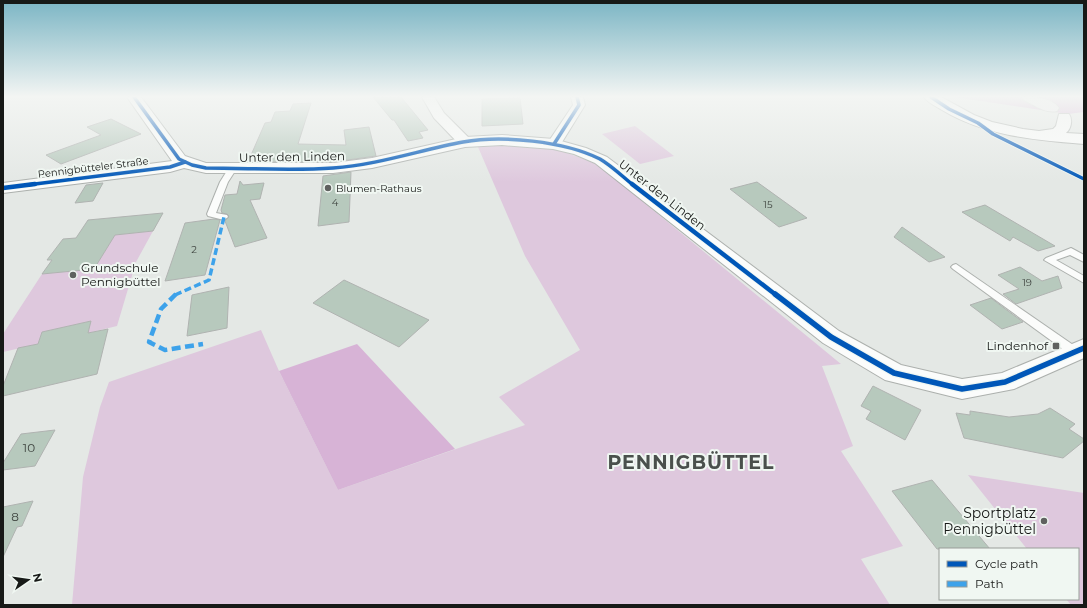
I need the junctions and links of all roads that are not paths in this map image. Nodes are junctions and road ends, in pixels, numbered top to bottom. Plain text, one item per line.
1 (156, 125) edge
2 (449, 125) edge
3 (566, 125) edge
4 (986, 125) edge
5 (1062, 125) edge
6 (1075, 125) edge
7 (1084, 133) edge
8 (1036, 136) junction
9 (1084, 139) edge
10 (465, 142) junction
11 (554, 144) junction
12 (180, 157) junction
13 (234, 168) junction
14 (3, 188) edge
15 (224, 218) dead end
16 (1084, 259) edge
17 (956, 267) dead end
18 (1084, 280) edge
19 (1081, 353) edge

1 - 12 street
2 - 10 street
3 - 11 street
4 - 8 street
5 - 8 street
6 - 7 street
8 - 9 street
10 - 11 street, Unter den Linden
10 - 13 street, Unter den Linden
11 - 19 street, Unter den Linden
12 - 13 street, Unter den Linden
12 - 14 street, Pennigbütteler Straße
13 - 15 lane
16 - 18 lane
17 - 19 lane

